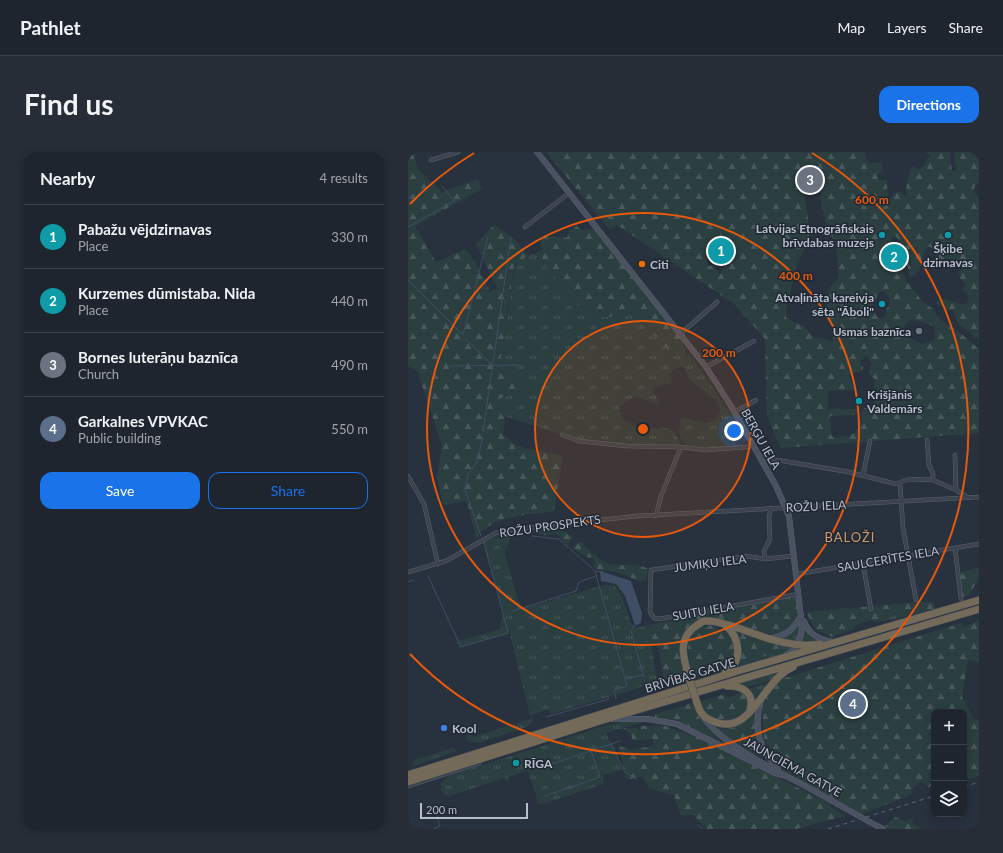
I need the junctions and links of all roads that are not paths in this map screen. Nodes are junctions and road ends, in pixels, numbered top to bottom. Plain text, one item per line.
1 (458, 152) edge
2 (537, 152) edge
3 (432, 160) dead end
4 (569, 193) junction
5 (525, 227) dead end
6 (717, 302) dead end
7 (680, 334) junction
8 (754, 342) dead end
9 (706, 367) junction
10 (756, 400) dead end
11 (734, 412) junction
12 (562, 435) dead end
13 (927, 440) dead end
14 (870, 441) dead end
15 (753, 445) junction
16 (681, 447) junction
17 (955, 455) dead end
18 (759, 457) junction
19 (863, 475) junction
20 (408, 476) edge
21 (933, 480) junction
22 (900, 484) junction
23 (956, 490) junction
24 (967, 497) junction
25 (979, 497) edge
26 (901, 501) junction
27 (786, 507) junction
28 (771, 508) junction
29 (655, 516) junction
30 (979, 544) edge
31 (954, 548) junction
32 (793, 556) junction
33 (908, 556) junction
34 (765, 559) junction
35 (438, 564) junction
36 (863, 564) junction
37 (652, 570) joint
38 (408, 572) edge
39 (797, 574) junction
40 (799, 594) junction
41 (961, 599) dead end
42 (916, 600) dead end
43 (979, 600) edge
44 (871, 609) dead end
45 (979, 609) edge
46 (801, 615) junction
47 (723, 623) junction
48 (768, 638) junction
49 (834, 642) junction
50 (798, 645) junction
51 (819, 656) junction
52 (774, 661) junction
53 (698, 684) junction
54 (719, 686) junction
55 (764, 694) junction
56 (701, 714) junction
57 (748, 714) junction
58 (602, 720) junction
59 (492, 756) junction
60 (408, 775) edge
61 (786, 776) junction
62 (408, 782) edge
63 (408, 786) edge
64 (883, 829) edge

1 - 3 street
2 - 4 main road, BERĢU IELA
4 - 5 street
4 - 7 main road, BERĢU IELA
6 - 7 street
7 - 9 main road, BERĢU IELA
8 - 9 street
9 - 11 main road, BERĢU IELA
10 - 11 street
11 - 15 main road, BERĢU IELA
12 - 16 street
13 - 21 street
14 - 19 street
15 - 16 street
15 - 18 main road, BERĢU IELA
16 - 29 street
17 - 23 street
18 - 19 street
18 - 27 main road, BERĢU IELA
19 - 22 street
20 - 35 street
21 - 22 street
21 - 23 street
22 - 26 street
23 - 24 street
24 - 25 street, ROŽU IELA
24 - 26 street, ROŽU IELA
26 - 27 street, ROŽU IELA
26 - 33 street
27 - 28 street, ROŽU IELA
27 - 32 main road, BERĢU IELA
28 - 29 street, ROŽU IELA
28 - 34 street
29 - 35 street, ROŽU PROSPEKTS
30 - 31 street, SAULCERĪTES IELA
31 - 33 street, SAULCERĪTES IELA
31 - 41 street
32 - 34 street, JUMIĶU IELA
32 - 39 main road, BERĢU IELA
33 - 36 street, SAULCERĪTES IELA
33 - 42 street
34 - 37 street, JUMIĶU IELA
35 - 38 street, ROŽU PROSPEKTS
36 - 39 street, SAULCERĪTES IELA
36 - 44 street
37 - 40 street, SUITU IELA
39 - 40 main road, BERĢU IELA
40 - 46 main road, BERĢU IELA
43 - 49 highway, BRĪVĪBAS GATVE
45 - 51 highway, BRĪVĪBAS GATVE
46 - 48 main road
46 - 49 main road
46 - 50 main road, BERĢU IELA
47 - 48 highway
47 - 53 highway
47 - 56 highway, bridge
48 - 50 highway
49 - 50 highway
49 - 52 highway, BRĪVĪBAS GATVE
50 - 52 main road
51 - 54 highway, BRĪVĪBAS GATVE
51 - 55 highway
52 - 53 highway, BRĪVĪBAS GATVE
53 - 60 highway, BRĪVĪBAS GATVE
54 - 57 highway
54 - 58 highway, BRĪVĪBAS GATVE
55 - 57 highway
55 - 61 main road
56 - 57 highway
56 - 61 main road, JAUNCIEMA GATVE
58 - 59 highway, BRĪVĪBAS GATVE
58 - 61 main road
59 - 62 highway, BRĪVĪBAS GATVE
59 - 63 street
61 - 64 main road, JAUNCIEMA GATVE, bridge

